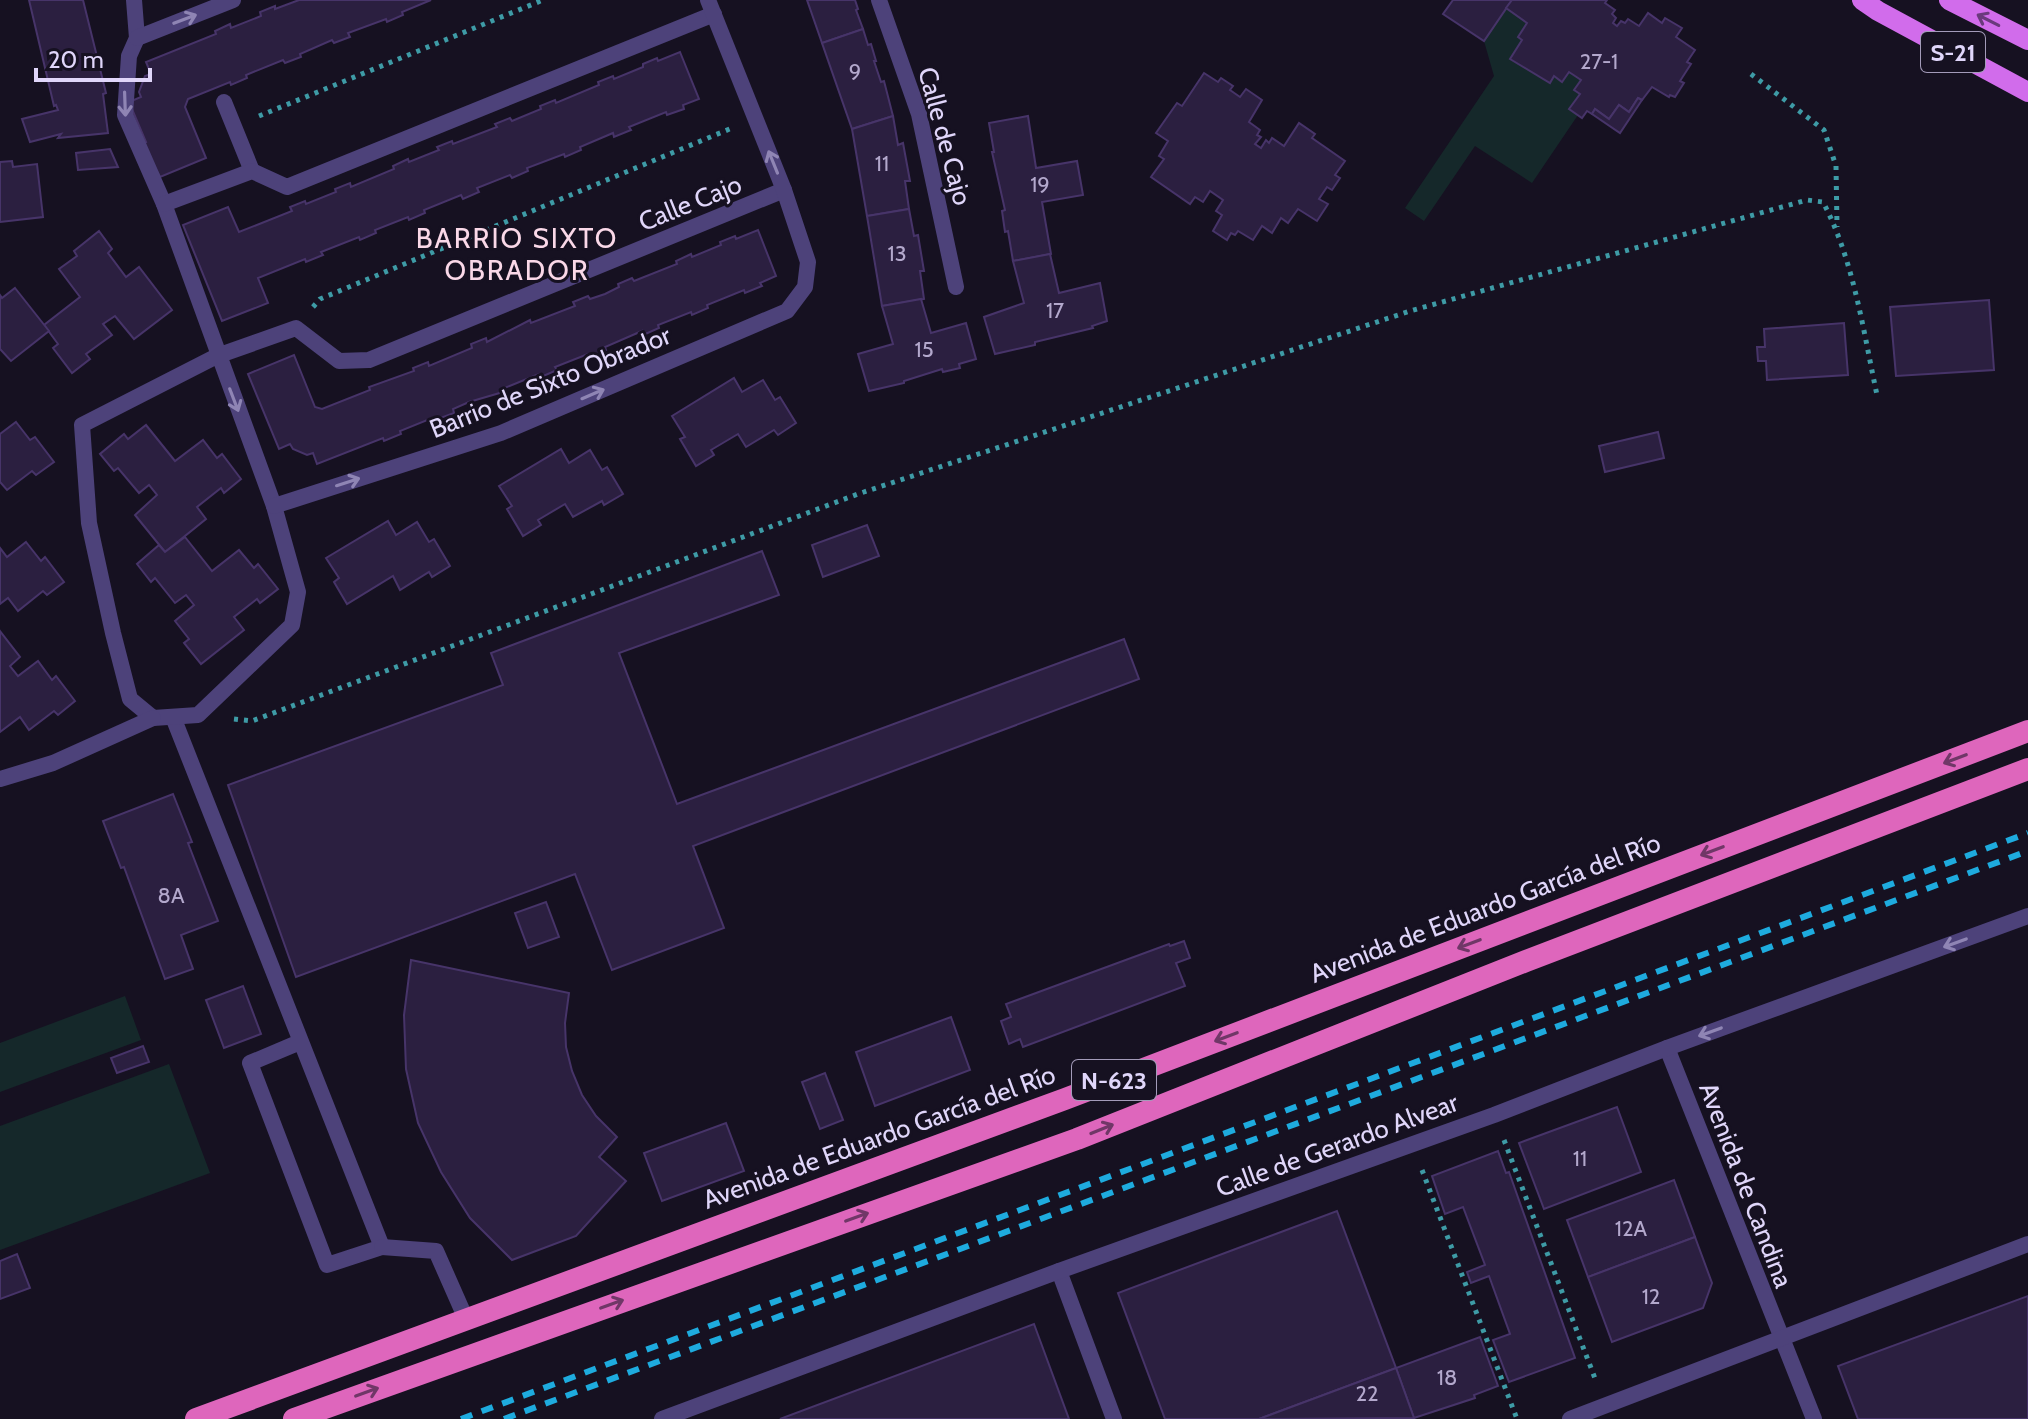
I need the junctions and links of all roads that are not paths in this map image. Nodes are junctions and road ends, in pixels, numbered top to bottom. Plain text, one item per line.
1 (134, 0) edge
2 (233, 0) edge
3 (879, 0) edge
4 (1862, 0) edge
5 (1949, 0) edge
6 (711, 7) edge
7 (137, 38) junction
8 (2028, 40) edge
9 (2028, 92) edge
10 (224, 102) dead end
11 (252, 171) junction
12 (784, 190) junction
13 (164, 204) junction
14 (808, 262) joint
15 (956, 287) dead end
16 (217, 356) junction
17 (274, 506) junction
18 (173, 717) junction
19 (153, 718) junction
20 (2028, 731) edge
21 (2028, 769) edge
22 (0, 779) edge
23 (2028, 916) edge
24 (300, 1042) junction
25 (1667, 1048) junction
26 (2028, 1244) edge
27 (382, 1247) junction
28 (1059, 1271) junction
29 (466, 1319) junction
30 (1781, 1338) junction
31 (196, 1419) edge
32 (294, 1419) edge
33 (662, 1419) edge
34 (1114, 1419) edge
35 (1570, 1419) edge
36 (1814, 1419) edge

1 - 7 street
7 -> 2 street
3 - 15 street, Calle de Cajo
4 - 9 main road, S-21
8 -> 5 main road, S-21
6 - 11 street, Calle Cajo
12 -> 6 street, Calle Cajo
7 -> 13 street
10 - 11 street
11 - 13 street
12 - 14 street, Calle Cajo
12 - 16 street, Calle Cajo
13 - 16 street
17 -> 14 street, Barrio de Sixto Obrador
16 -> 17 street
16 - 19 street
17 - 18 street
18 - 19 street
18 - 24 street
19 - 22 street
20 -> 29 highway, Avenida de Eduardo García del Río / N-623
32 -> 21 highway, N-623
23 -> 25 street, Calle de Gerardo Alvear
24 - 27 street
24 - 27 street
25 - 28 street, Calle de Gerardo Alvear
25 - 30 street, Avenida de Candina
26 - 30 street
27 - 29 street
28 - 33 street, Calle de Gerardo Alvear
28 - 34 street
29 - 31 highway, Avenida de Eduardo García del Río / N-623
30 - 35 street
30 - 36 street, Avenida de Candina

